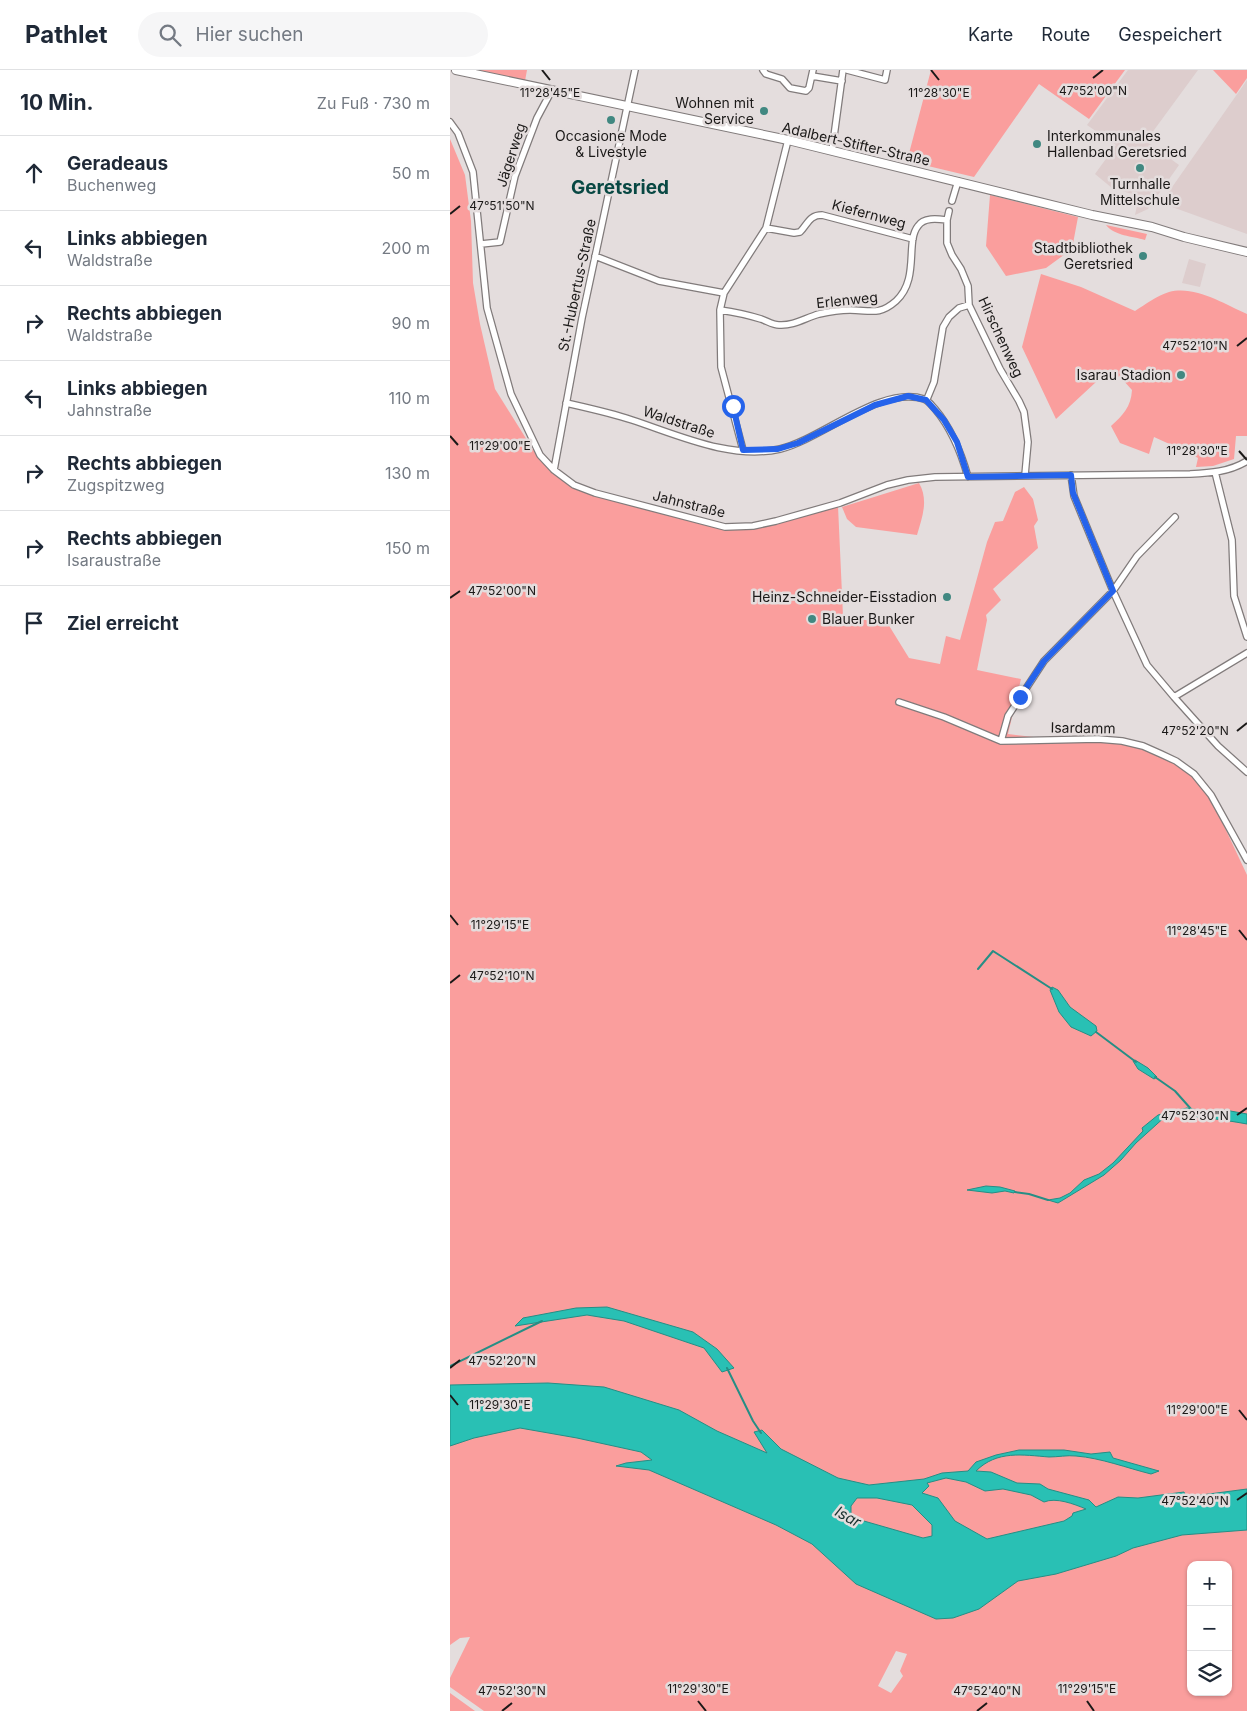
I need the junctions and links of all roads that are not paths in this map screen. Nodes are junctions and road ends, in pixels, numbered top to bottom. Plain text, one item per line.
1 (456, 70) edge
2 (635, 70) edge
3 (763, 70) edge
4 (845, 70) edge
5 (887, 70) edge
6 (812, 73) edge
7 (842, 81) junction
8 (552, 90) junction
9 (628, 106) junction
10 (450, 122) edge
11 (788, 140) junction
12 (832, 151) junction
13 (958, 181) junction
14 (952, 201) dead end
15 (950, 211) dead end
16 (947, 220) junction
17 (766, 228) junction
18 (913, 239) junction
19 (481, 244) junction
20 (1247, 252) edge
21 (595, 256) junction
22 (724, 292) junction
23 (969, 305) junction
24 (720, 310) junction
25 (926, 400) junction
26 (566, 402) junction
27 (743, 450) junction
28 (1247, 461) edge
29 (554, 470) junction
30 (1214, 472) junction
31 (1025, 475) junction
32 (1071, 475) junction
33 (968, 477) junction
34 (1175, 517) dead end
35 (1113, 591) junction
36 (1247, 635) edge
37 (1247, 653) edge
38 (1174, 697) junction
39 (899, 702) dead end
40 (1001, 741) junction
41 (1247, 772) edge
42 (1247, 860) edge

1 - 8 street, Adalbert-Stifter-Straße
2 - 9 street, St.-Hubertus-Straße
3 - 6 street
4 - 5 street
4 - 7 street
6 - 7 street
7 - 12 street
8 - 9 street, Adalbert-Stifter-Straße
8 - 19 street, Jägerweg
9 - 11 street, Adalbert-Stifter-Straße
9 - 21 street, St.-Hubertus-Straße
10 - 19 street, Jahnstraße
11 - 12 street, Adalbert-Stifter-Straße
11 - 17 street
12 - 13 street, Adalbert-Stifter-Straße
13 - 14 street
13 - 20 street, Adalbert-Stifter-Straße
15 - 16 street, Hirschenweg
16 - 18 street
16 - 23 street, Hirschenweg
17 - 18 street, Kiefernweg
17 - 22 street
18 - 24 street, Erlenweg
19 - 29 street, Jahnstraße
21 - 22 street
21 - 26 street, St.-Hubertus-Straße
22 - 24 street
23 - 25 street
23 - 31 street, Hirschenweg
24 - 27 street
25 - 27 street, Waldstraße
25 - 33 street
26 - 27 street, Waldstraße
26 - 29 street, St.-Hubertus-Straße
28 - 30 street, Jahnstraße
29 - 33 street, Jahnstraße
30 - 32 street, Jahnstraße
30 - 36 street
31 - 32 street, Jahnstraße
31 - 33 street, Jahnstraße
32 - 35 street
34 - 35 street
35 - 38 street
35 - 40 street
37 - 38 street
38 - 41 street
39 - 40 street, Isardamm
40 - 42 street, Isardamm

